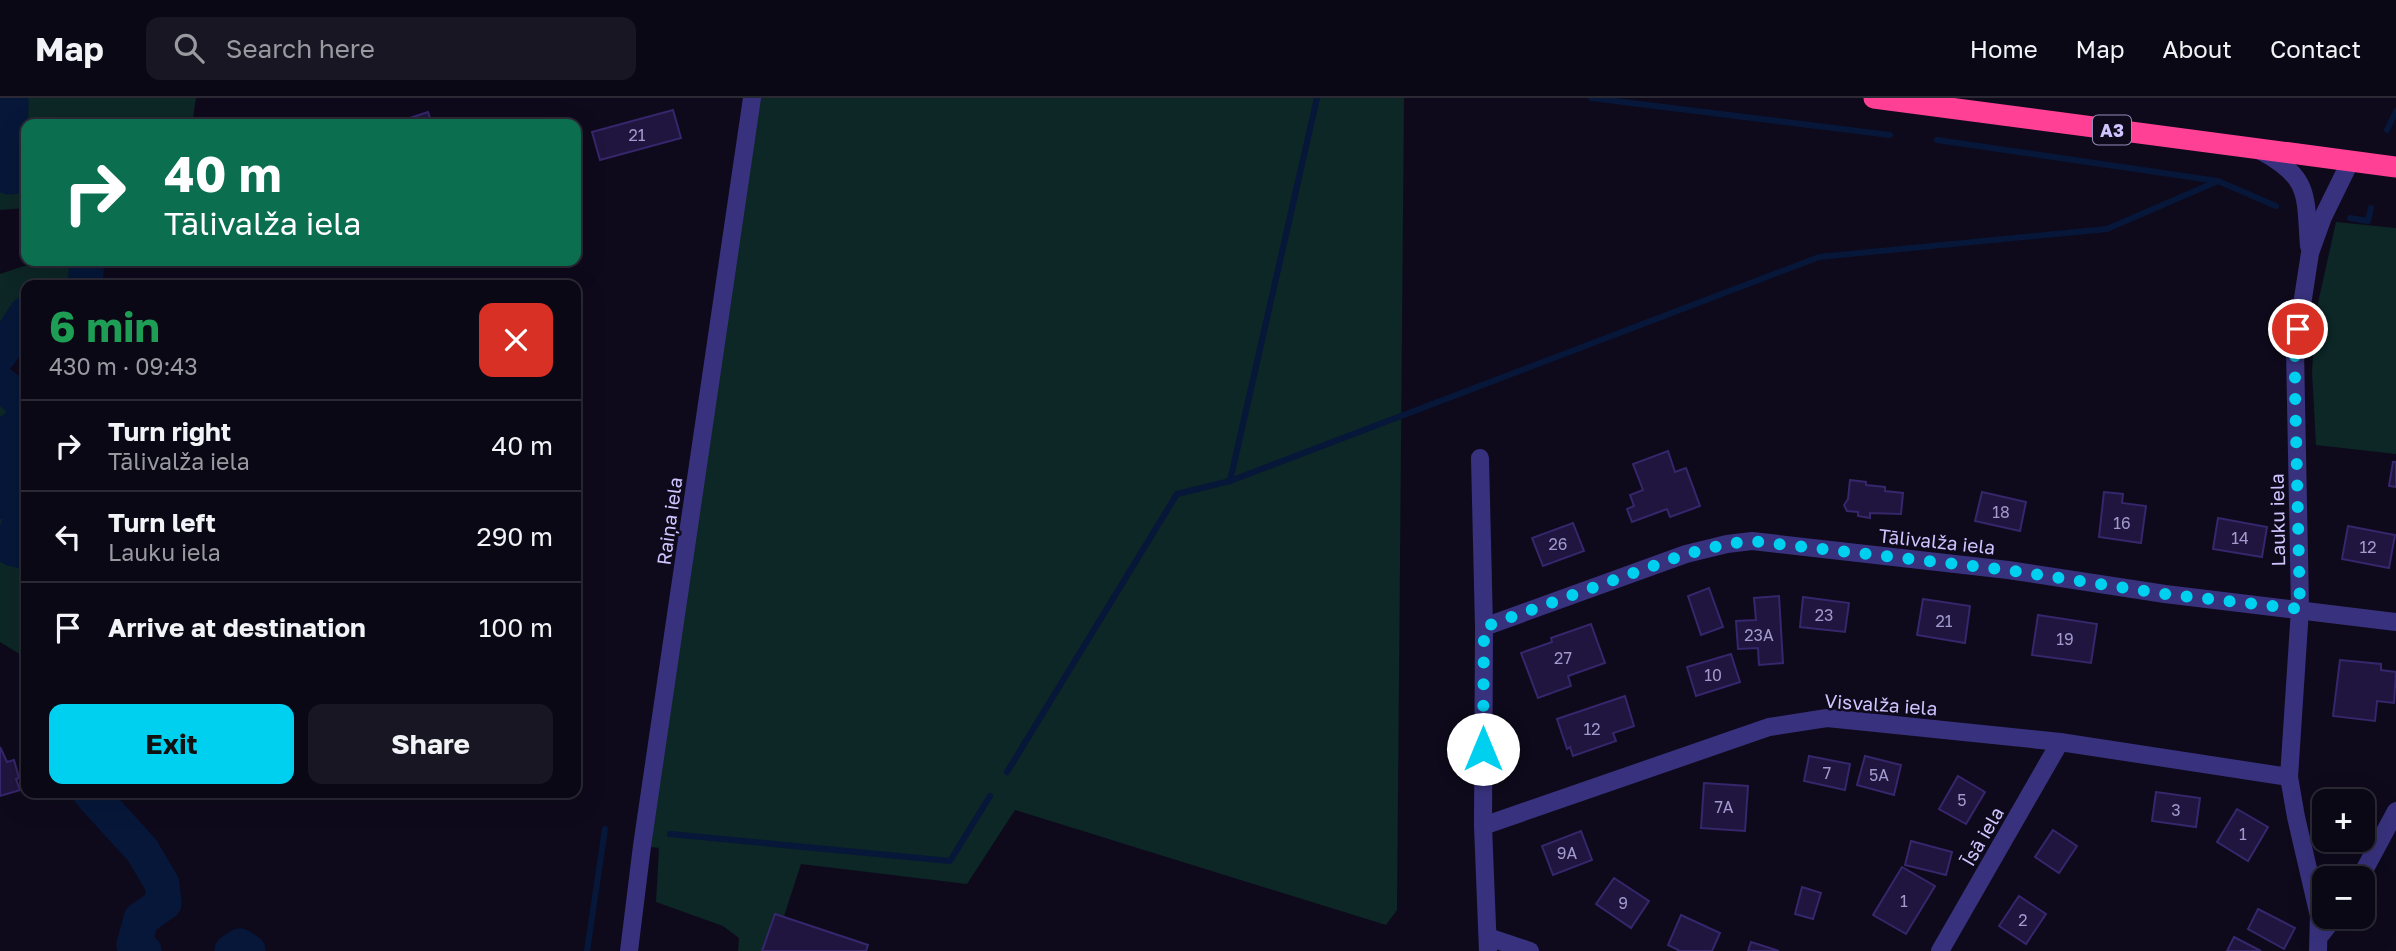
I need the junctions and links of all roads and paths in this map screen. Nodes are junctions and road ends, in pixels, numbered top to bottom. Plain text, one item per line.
1 (752, 98) edge
2 (1874, 98) edge
3 (2257, 149) junction
4 (2351, 160) junction
5 (2396, 167) edge
6 (2310, 253) junction
7 (1480, 458) dead end
8 (2300, 609) junction
9 (2396, 622) edge
10 (1484, 627) junction
11 (2060, 742) junction
12 (2289, 777) junction
13 (2396, 811) edge
14 (1483, 826) junction
15 (2366, 866) edge
16 (1488, 944) edge
17 (2319, 944) edge
18 (629, 951) edge
19 (1530, 951) edge
20 (1940, 951) edge

1 - 18 street, Raiņa iela
2 - 3 highway, A3
3 - 4 highway, A3
3 - 6 street
4 - 5 highway, A3
4 - 6 street
6 - 8 street, Lauku iela
7 - 10 street
8 - 9 street, Tālivalža iela
8 - 10 street, Tālivalža iela
8 - 12 street, Lauku iela
10 - 14 street
11 - 12 street, Visvalža iela
11 - 14 street, Visvalža iela
11 - 20 street, Īsā iela
12 - 17 street, Lauku iela
13 - 15 street
14 - 16 street
16 - 19 street

